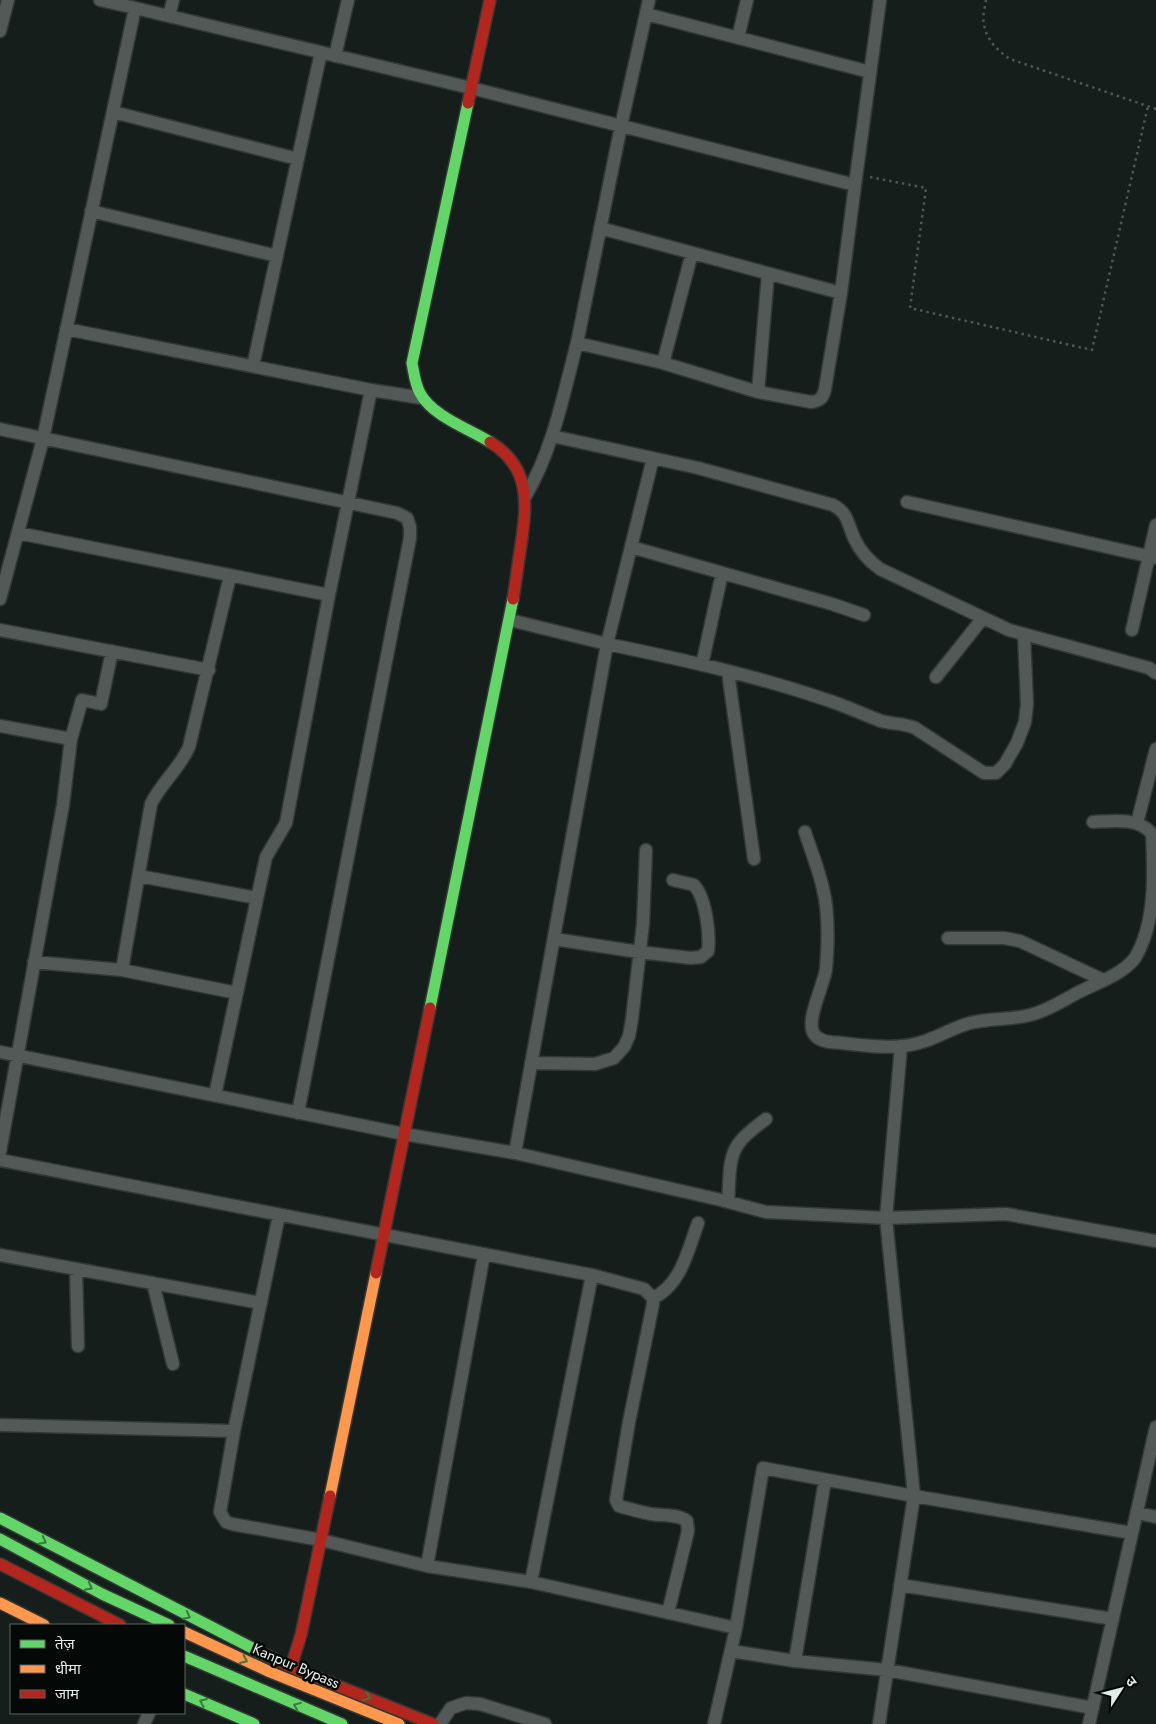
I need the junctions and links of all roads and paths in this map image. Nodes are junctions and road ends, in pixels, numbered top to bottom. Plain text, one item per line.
1 (8, 0) edge
2 (100, 0) edge
3 (173, 0) edge
4 (348, 0) edge
5 (490, 0) edge
6 (649, 0) edge
7 (747, 0) edge
8 (880, 0) edge
9 (986, 0) edge
10 (135, 8) junction
11 (646, 14) junction
12 (169, 16) junction
13 (0, 31) edge
14 (738, 38) junction
15 (321, 52) junction
16 (335, 56) junction
17 (870, 72) junction
18 (471, 88) junction
19 (1148, 106) junction
20 (1156, 108) edge
21 (113, 112) junction
22 (621, 126) junction
23 (298, 159) junction
24 (855, 180) junction
25 (92, 211) junction
26 (600, 228) junction
27 (692, 253) junction
28 (277, 256) junction
29 (768, 274) junction
30 (840, 293) junction
31 (66, 329) junction
32 (576, 343) junction
33 (663, 363) junction
34 (253, 366) junction
35 (370, 390) junction
36 (758, 392) junction
37 (422, 398) junction
38 (0, 429) edge
39 (552, 436) junction
40 (43, 439) junction
41 (653, 458) junction
42 (525, 497) junction
43 (907, 502) dead end
44 (348, 503) junction
45 (1156, 524) edge
46 (18, 533) junction
47 (631, 547) junction
48 (1152, 558) edge
49 (722, 573) junction
50 (230, 576) junction
51 (329, 595) junction
52 (0, 600) edge
53 (864, 615) dead end
54 (983, 618) junction
55 (510, 620) junction
56 (0, 630) edge
57 (1132, 630) dead end
58 (1024, 634) junction
59 (607, 644) junction
60 (112, 651) junction
61 (702, 665) junction
62 (208, 670) junction
63 (728, 672) junction
64 (1156, 672) edge
65 (936, 677) dead end
66 (0, 726) edge
67 (71, 739) junction
68 (1156, 749) edge
69 (1093, 822) dead end
70 (1137, 823) junction
71 (805, 832) dead end
72 (646, 850) dead end
73 (754, 860) dead end
74 (139, 876) junction
75 (673, 880) dead end
76 (257, 898) junction
77 (1154, 918) edge
78 (948, 938) dead end
79 (554, 939) junction
80 (639, 952) junction
81 (34, 962) junction
82 (122, 970) junction
83 (1103, 980) junction
84 (237, 993) junction
85 (901, 1046) junction
86 (0, 1052) edge
87 (18, 1055) junction
88 (531, 1063) junction
89 (215, 1096) junction
90 (298, 1113) junction
91 (766, 1119) dead end
92 (404, 1134) junction
93 (0, 1152) edge
94 (515, 1153) junction
95 (0, 1160) edge
96 (728, 1202) junction
97 (279, 1215) junction
98 (886, 1218) junction
99 (698, 1223) dead end
100 (384, 1235) junction
101 (1156, 1241) edge
102 (484, 1254) junction
103 (0, 1255) edge
104 (76, 1269) junction
105 (592, 1275) junction
106 (153, 1283) junction
107 (653, 1298) junction
108 (261, 1303) junction
109 (78, 1346) dead end
110 (173, 1364) dead end
111 (0, 1425) edge
112 (1156, 1427) edge
113 (234, 1431) junction
114 (824, 1480) junction
115 (914, 1496) junction
116 (1137, 1513) junction
117 (1156, 1517) edge
118 (0, 1518) edge
119 (1132, 1533) junction
120 (0, 1539) edge
121 (320, 1540) junction
122 (0, 1564) edge
123 (427, 1566) junction
124 (531, 1582) junction
125 (900, 1585) junction
126 (0, 1604) edge
127 (668, 1613) junction
128 (1113, 1619) junction
129 (42, 1624) edge
130 (118, 1624) edge
131 (167, 1624) edge
132 (736, 1628) junction
133 (185, 1632) edge
134 (730, 1651) junction
135 (185, 1656) edge
136 (795, 1661) junction
137 (291, 1667) junction
138 (887, 1670) junction
139 (185, 1694) edge
140 (1093, 1708) junction
141 (254, 1724) edge
142 (342, 1724) edge
143 (399, 1724) edge
144 (433, 1724) edge
145 (440, 1724) edge
146 (545, 1724) edge
147 (714, 1724) edge
148 (879, 1724) edge
149 (1089, 1724) edge

1 - 13 street
2 - 10 street
3 - 12 street
4 - 16 street
5 - 18 main road
6 - 11 street
7 - 14 street
8 - 17 street
9 - 19 path
10 - 12 street
10 - 21 street
11 - 14 street
11 - 22 street
12 - 15 street
14 - 17 street
15 - 16 street
15 - 23 street
16 - 18 street
17 - 24 street
18 - 22 street
18 - 37 main road
19 - 20 path
19 - 24 path
21 - 23 street
21 - 25 street
22 - 24 street
22 - 26 street
23 - 28 street
24 - 30 street
25 - 28 street
25 - 31 street
26 - 27 street
26 - 32 street
27 - 29 street
27 - 33 street
28 - 34 street
29 - 30 street
29 - 36 street
30 - 36 street
31 - 34 street
31 - 40 street
32 - 33 street
32 - 39 street
33 - 36 street
34 - 35 street
35 - 37 street
35 - 44 street
37 - 42 main road
38 - 40 street
39 - 41 street
39 - 42 street
40 - 44 street
40 - 46 street
41 - 47 street
41 - 54 street
42 - 55 main road
43 - 48 street
44 - 51 street
44 - 90 street
45 - 48 street
46 - 50 street
46 - 52 street
47 - 49 street
47 - 59 street
48 - 57 street
49 - 53 street
49 - 61 street
50 - 51 street
50 - 62 street
51 - 76 street
54 - 58 street
54 - 65 street
55 - 59 street
55 - 92 main road
56 - 60 street
58 - 63 street
58 - 64 street
59 - 61 street
59 - 79 street
60 - 62 street
60 - 67 street
61 - 63 street
62 - 74 street
63 - 73 street
66 - 67 street
67 - 81 street
68 - 70 street
69 - 70 street
70 - 77 street
71 - 85 street
72 - 80 street
74 - 76 street
74 - 82 street
75 - 80 street
76 - 84 street
77 - 83 street
78 - 83 street
79 - 80 street
79 - 88 street
80 - 88 street
81 - 82 street
81 - 87 street
82 - 84 street
83 - 85 street
84 - 89 street
85 - 98 street
86 - 87 street
87 - 89 street
87 - 93 street
88 - 94 street
89 - 90 street
90 - 92 street
91 - 96 street
92 - 94 street
92 - 100 main road
94 - 96 street
95 - 97 street
96 - 98 street
97 - 100 street
97 - 108 street
98 - 101 street
98 - 115 street
99 - 107 street
100 - 102 street
100 - 121 main road
102 - 105 street
102 - 123 street
103 - 104 street
104 - 106 street
104 - 109 street
105 - 107 street
105 - 124 street
106 - 108 street
106 - 110 street
107 - 127 street
108 - 113 street
111 - 113 street
112 - 116 street
113 - 121 street
114 - 115 street
114 - 132 street
114 - 136 street
115 - 119 street
115 - 125 street
116 - 117 street
116 - 119 street
118 -> 137 main road
119 - 128 street
120 -> 131 main road
121 - 123 street
121 - 137 main road
122 - 130 main road
123 - 124 street
124 - 127 street
125 - 128 street
125 - 138 street
126 - 129 main road
127 - 132 street
128 - 140 street
132 - 134 street
133 -> 143 main road, Kanpur Bypass
134 - 136 street
134 - 147 street
142 -> 135 main road
136 - 138 street
137 -> 144 main road
138 - 140 street
138 - 148 street
141 -> 139 main road
140 - 149 street
145 - 146 street

